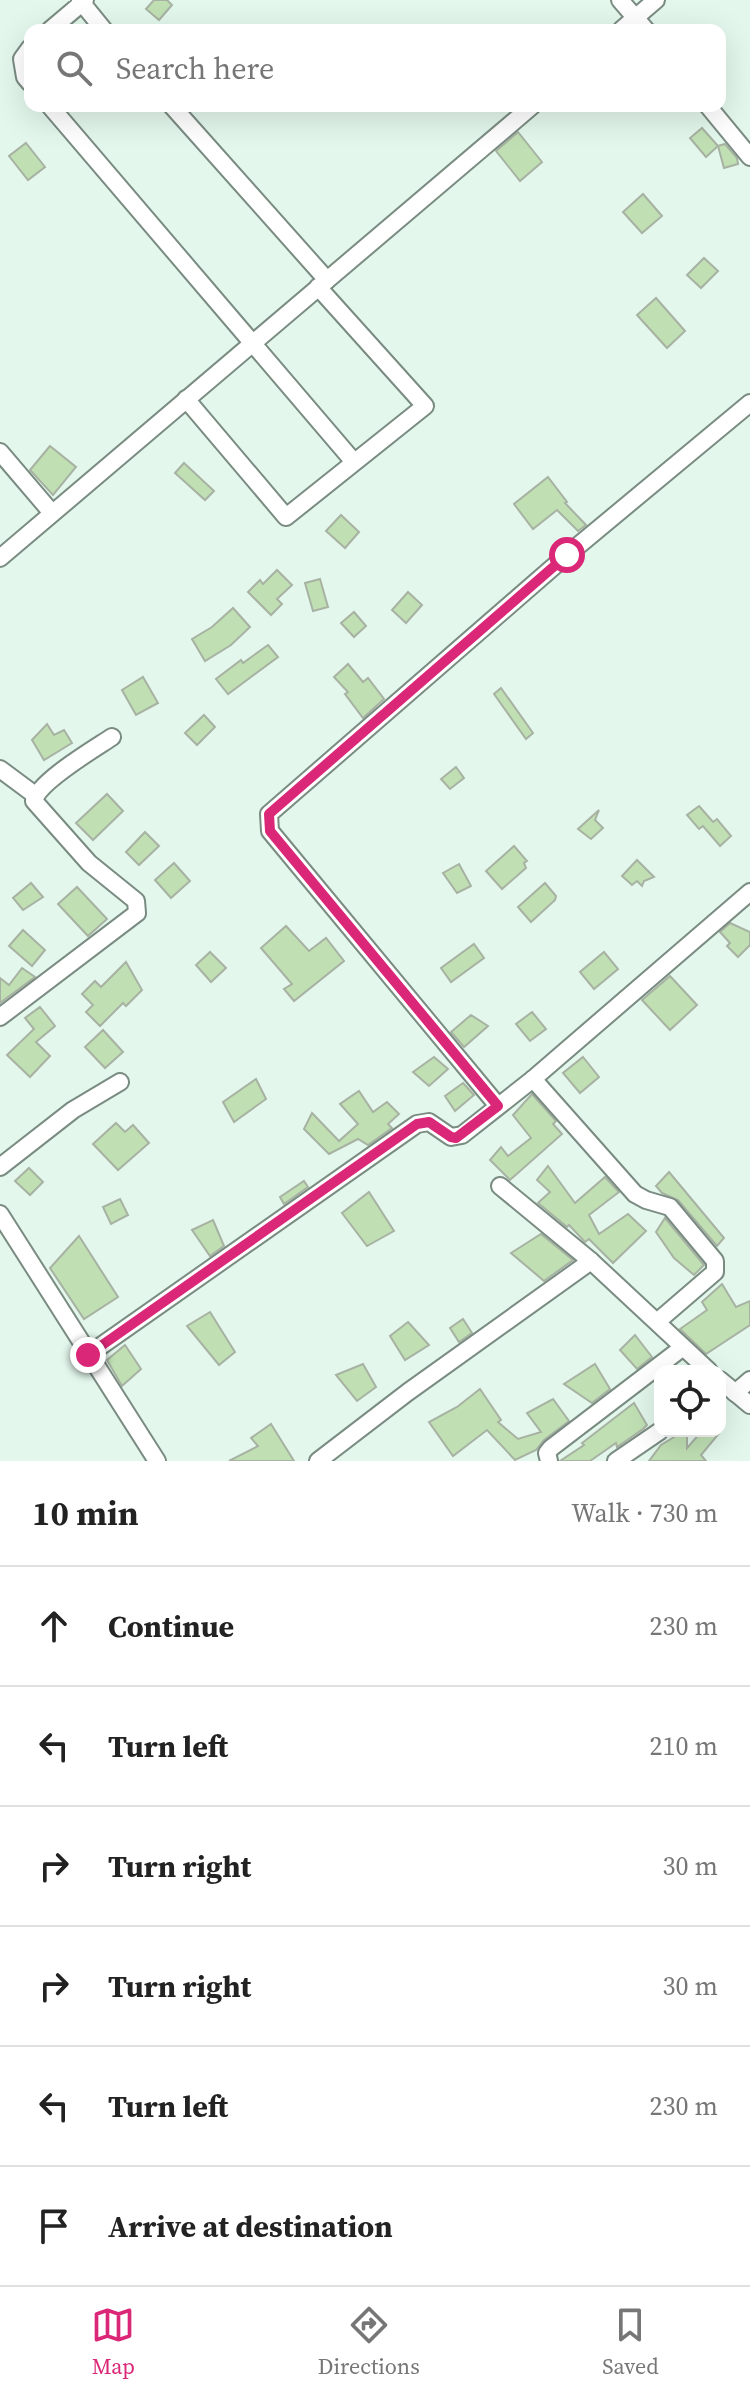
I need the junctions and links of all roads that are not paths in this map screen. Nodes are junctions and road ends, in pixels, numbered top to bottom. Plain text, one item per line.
1 (620, 0) edge
2 (656, 0) edge
3 (82, 1) edge
4 (57, 24) edge
5 (99, 24) edge
6 (641, 24) edge
7 (55, 112) edge
8 (177, 112) edge
9 (525, 112) edge
10 (713, 112) edge
11 (750, 157) edge
12 (322, 284) junction
13 (251, 344) junction
14 (186, 399) junction
15 (750, 403) edge
16 (0, 452) edge
17 (354, 462) junction
18 (52, 513) junction
19 (0, 558) edge
20 (112, 737) dead end
21 (0, 769) edge
22 (35, 795) junction
23 (750, 892) edge
24 (0, 1017) edge
25 (533, 1079) junction
26 (120, 1082) dead end
27 (498, 1106) junction
28 (0, 1167) edge
29 (500, 1186) dead end
30 (0, 1214) edge
31 (591, 1261) junction
32 (658, 1321) junction
33 (682, 1348) junction
34 (88, 1355) junction
35 (702, 1365) edge
36 (750, 1380) edge
37 (726, 1387) edge
38 (726, 1388) edge
39 (750, 1405) edge
40 (654, 1435) edge
41 (157, 1461) edge
42 (318, 1461) edge
43 (549, 1461) edge
44 (616, 1461) edge

1 - 6 street
2 - 6 street
3 - 4 street
3 - 5 street
7 - 13 street
8 - 12 street
9 - 12 street
10 - 11 street
12 - 13 street
12 - 17 street
13 - 14 street
13 - 17 street
14 - 17 street
14 - 18 street
15 - 27 street
16 - 18 street
18 - 19 street
20 - 22 street
21 - 22 street
22 - 24 street
23 - 25 street
25 - 27 street
25 - 32 street
26 - 28 street
27 - 34 street
29 - 31 street
30 - 34 street
31 - 32 street
31 - 42 street
32 - 33 street
33 - 35 street
33 - 43 street
34 - 41 street
36 - 37 street
38 - 39 street
40 - 44 street

